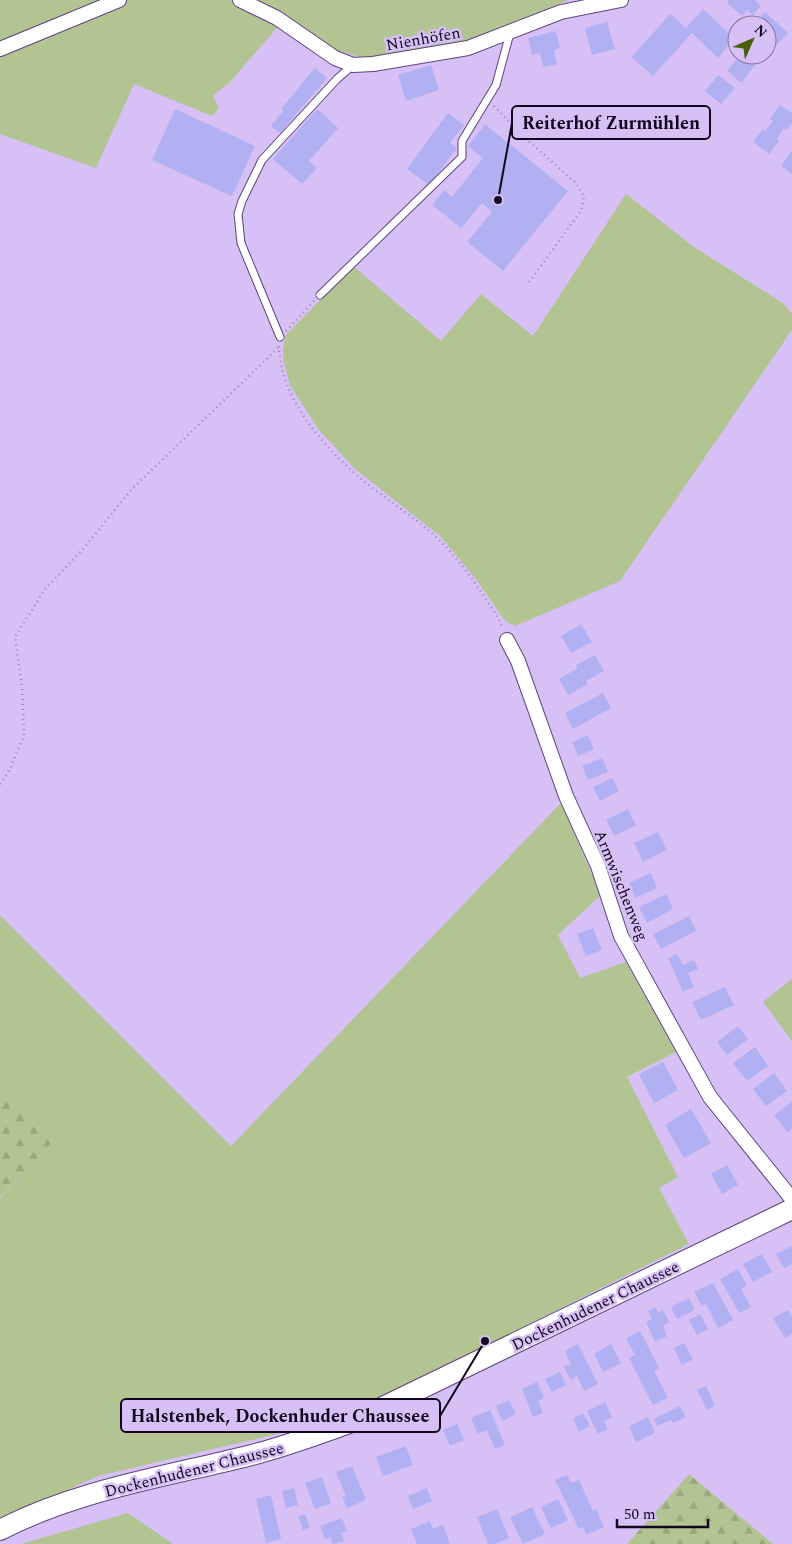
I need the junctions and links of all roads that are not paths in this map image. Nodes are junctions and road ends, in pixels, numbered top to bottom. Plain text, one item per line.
1 (119, 0) edge
2 (240, 0) edge
3 (621, 0) edge
4 (511, 30) junction
5 (0, 50) edge
6 (353, 64) junction
7 (320, 295) road end
8 (280, 337) road end
9 (507, 640) road end
10 (792, 1199) edge
11 (792, 1209) edge
12 (0, 1530) edge

1 - 5 street
2 - 6 street, Nienhöfen
3 - 4 street, Nienhöfen
4 - 6 street, Nienhöfen
4 - 7 lane
6 - 8 lane
9 - 10 street, Armwischenweg
11 - 12 main road, Dockenhudener Chaussee

